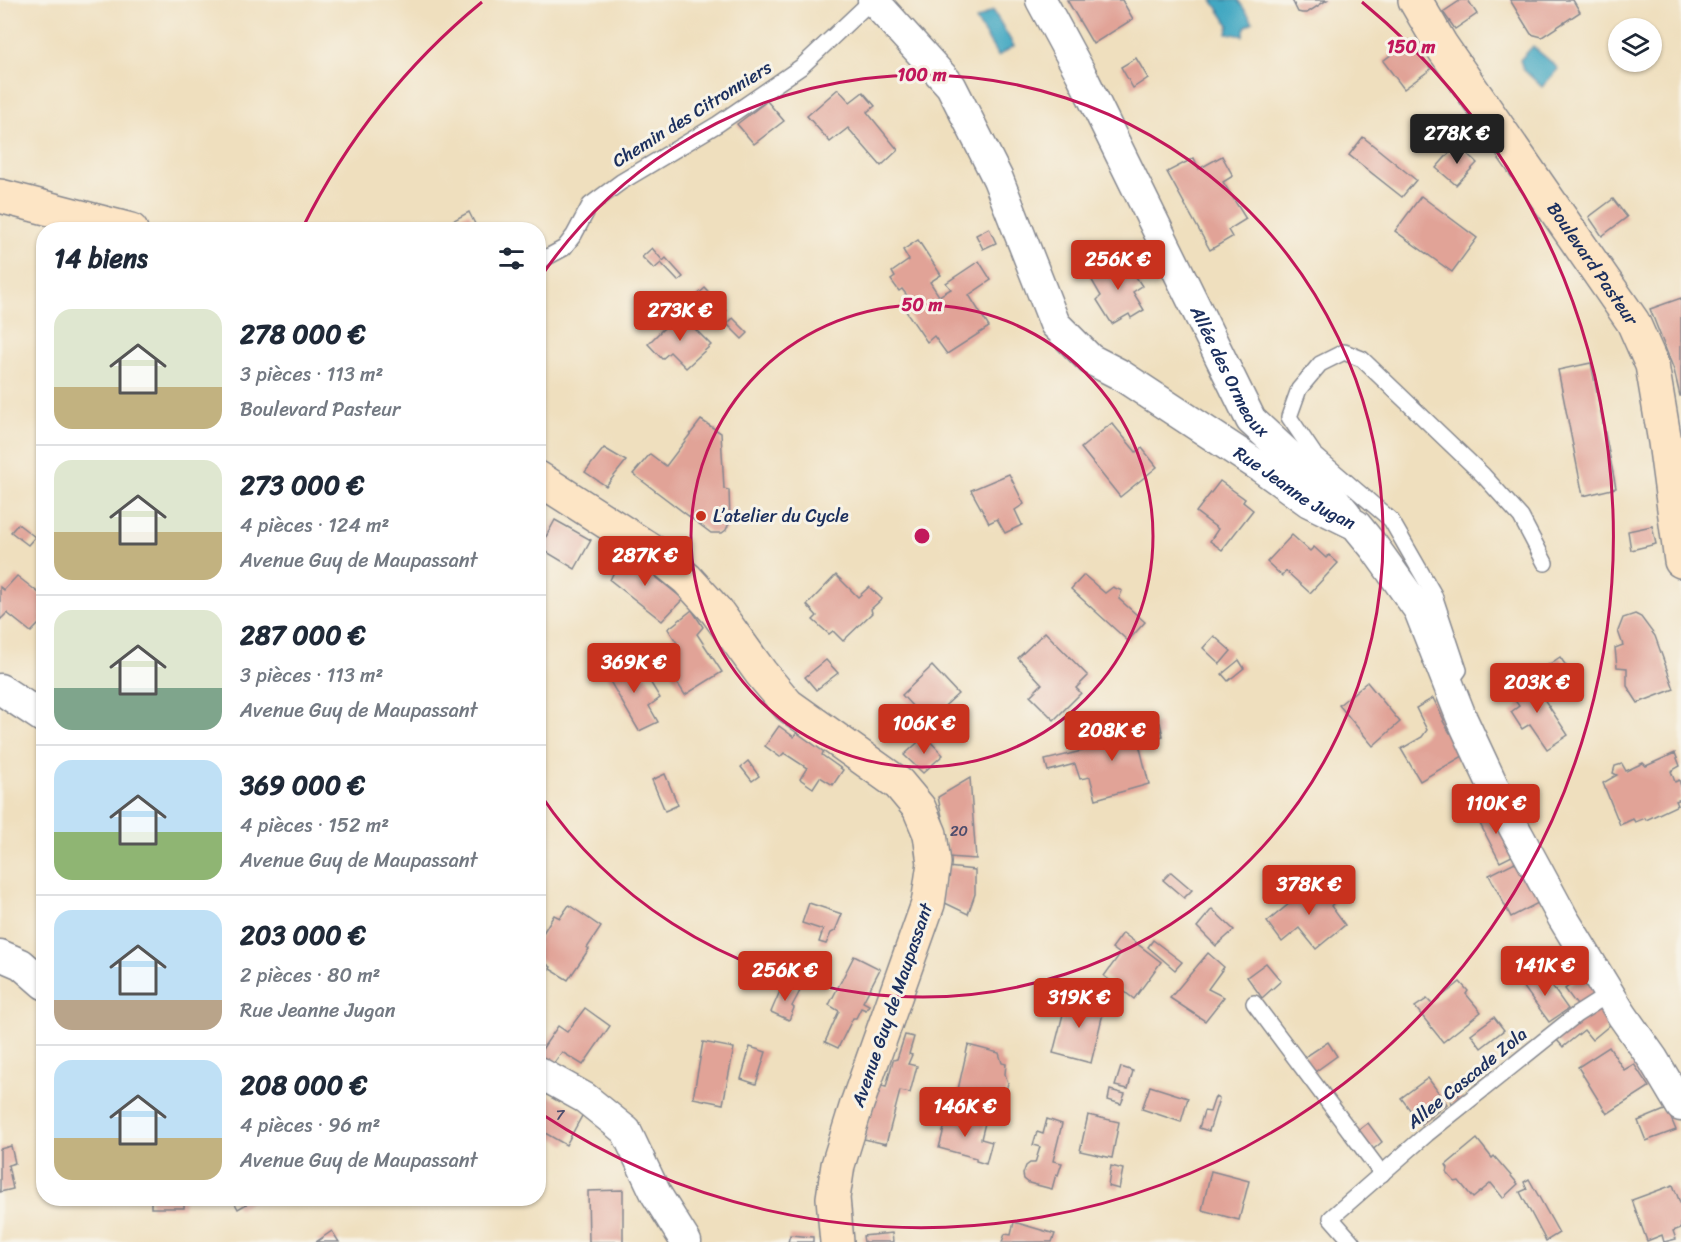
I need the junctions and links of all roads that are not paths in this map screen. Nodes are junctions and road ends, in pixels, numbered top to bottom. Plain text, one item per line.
1 (873, 0) edge
2 (1041, 0) edge
3 (1415, 0) edge
4 (0, 196) edge
5 (100, 222) edge
6 (546, 258) edge
7 (546, 483) edge
8 (1356, 525) junction
9 (1681, 561) edge
10 (1545, 563) dead end
11 (1449, 684) junction
12 (0, 689) edge
13 (36, 713) edge
14 (0, 956) edge
15 (36, 977) edge
16 (1609, 994) junction
17 (1254, 1003) dead end
18 (546, 1076) edge
19 (1681, 1106) edge
20 (1382, 1174) junction
21 (686, 1242) edge
22 (837, 1242) edge
23 (1352, 1242) edge

1 - 6 lane, Chemin des Citronniers
1 - 8 street, Rue Jeanne Jugan
2 - 8 street, Allée des Ormeaux
3 - 9 main road, Boulevard Pasteur
4 - 5 main road
7 - 22 main road, Avenue Guy de Maupassant
8 - 11 street, Rue Jeanne Jugan
10 - 11 lane
11 - 16 street, Rue Jeanne Jugan
12 - 13 street
14 - 15 street
16 - 19 street, Rue Jeanne Jugan
16 - 20 lane, Allee Cascade Zola
17 - 20 lane
18 - 21 street
20 - 23 lane, Allee Cascade Zola

